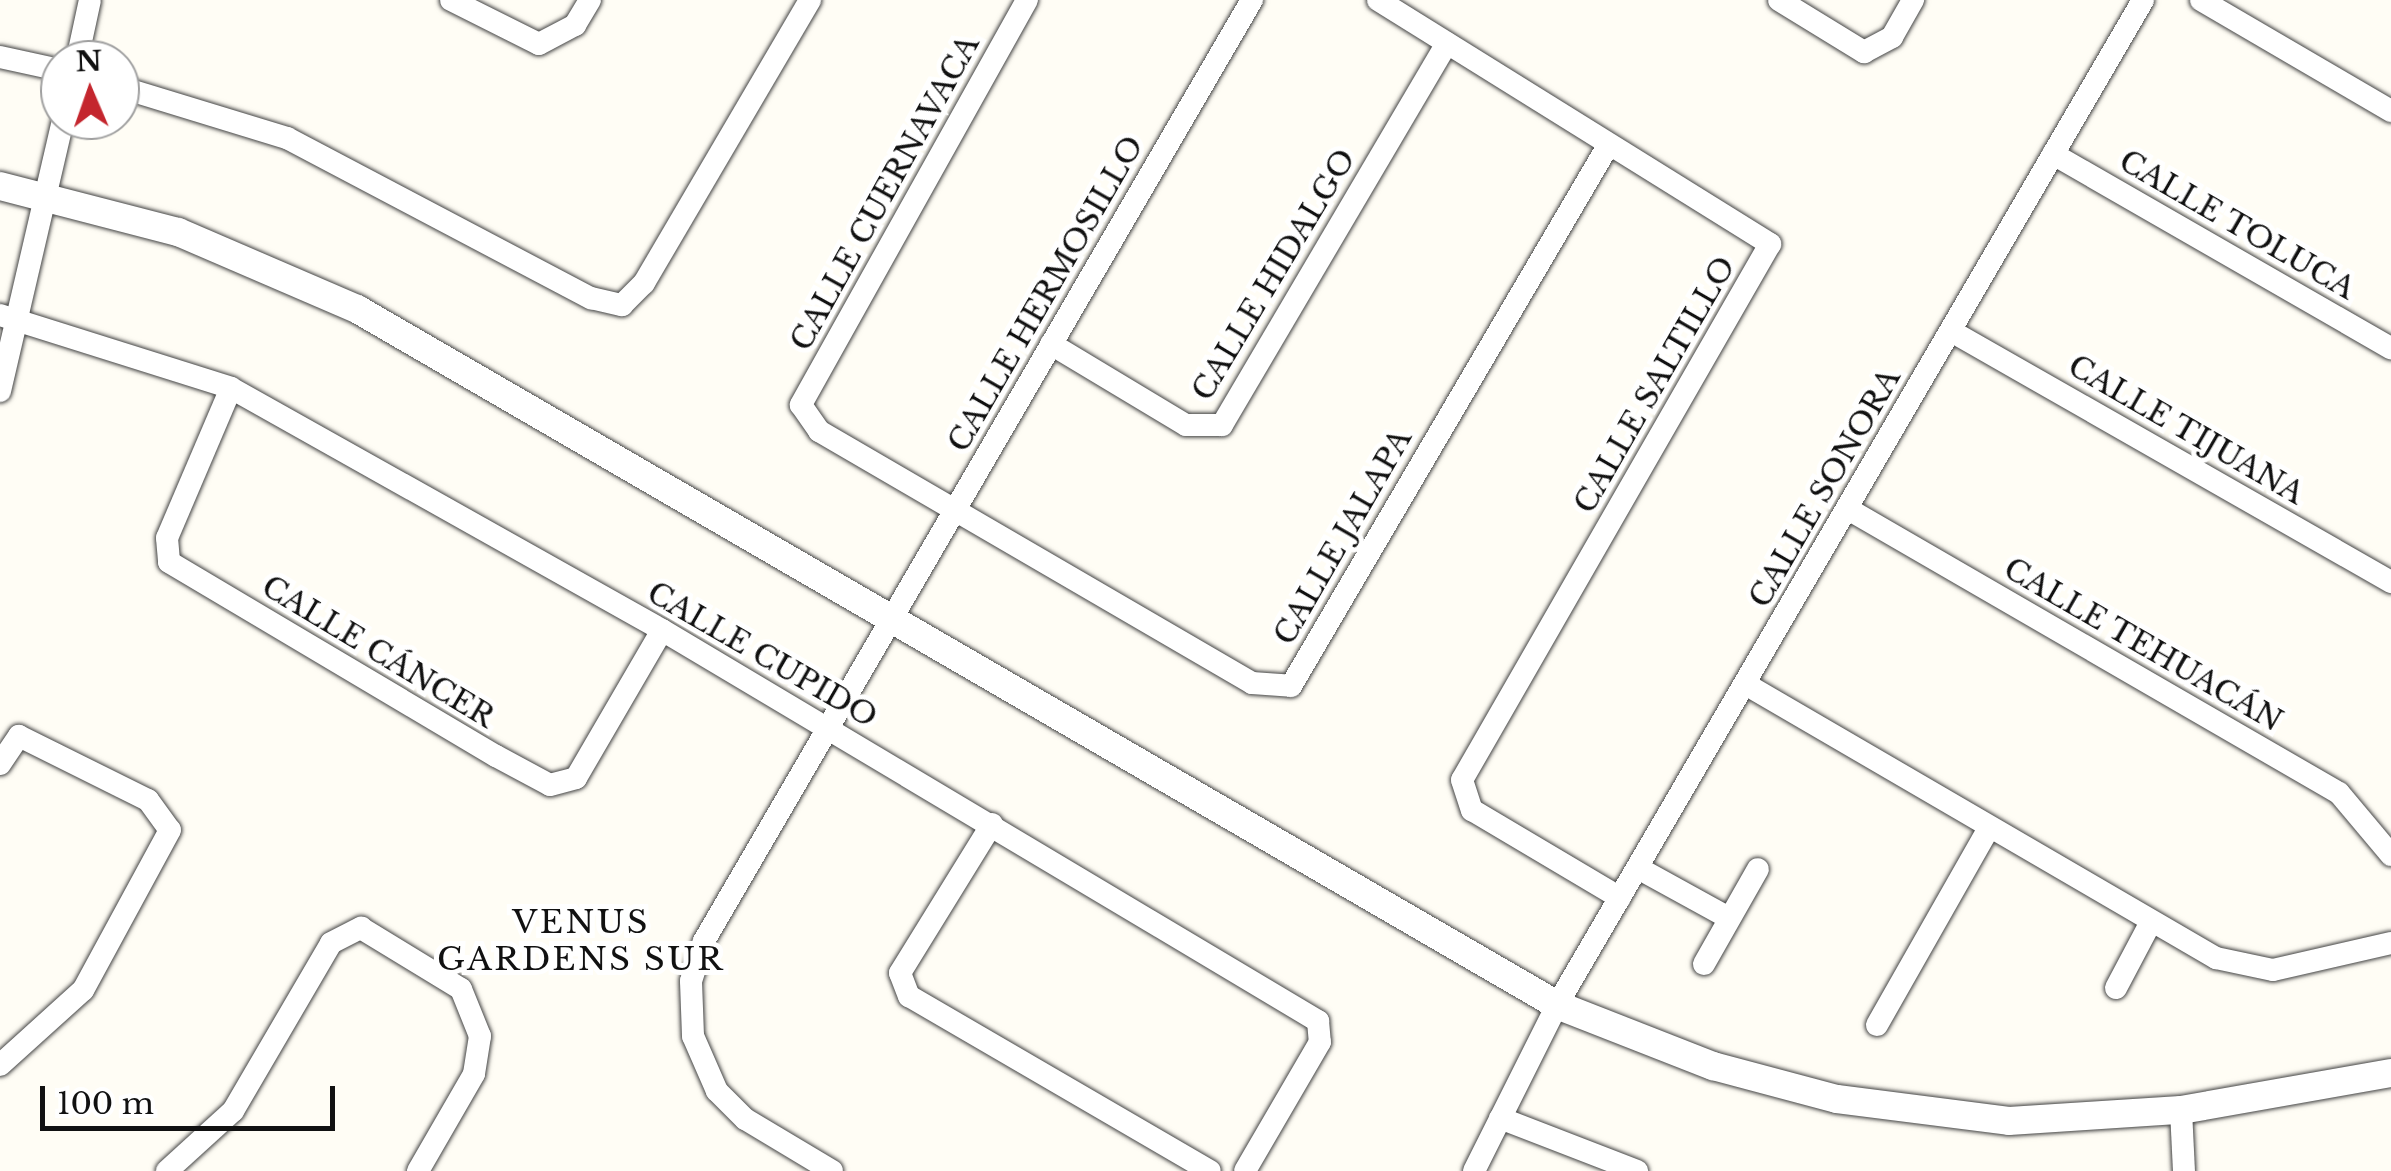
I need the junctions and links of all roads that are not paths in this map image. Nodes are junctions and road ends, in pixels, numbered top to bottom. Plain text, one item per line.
1 (90, 0) edge
2 (452, 0) edge
3 (590, 0) edge
4 (810, 0) edge
5 (1027, 0) edge
6 (1252, 0) edge
7 (1378, 0) edge
8 (1779, 0) edge
9 (1913, 0) edge
10 (2143, 0) edge
11 (2201, 0) edge
12 (81, 40) edge
13 (1447, 43) junction
14 (0, 57) edge
15 (40, 66) edge
16 (140, 94) edge
17 (2391, 111) edge
18 (59, 140) edge
19 (1609, 144) junction
20 (2053, 154) junction
21 (0, 186) edge
22 (46, 196) junction
23 (8, 317) edge
24 (1950, 331) junction
25 (1052, 344) junction
26 (2391, 348) edge
27 (232, 388) junction
28 (0, 391) edge
29 (808, 415) joint
30 (954, 509) junction
31 (1848, 509) junction
32 (2391, 582) edge
33 (892, 618) junction
34 (662, 630) junction
35 (1747, 685) junction
36 (828, 728) junction
37 (0, 764) edge
38 (992, 824) junction
39 (1989, 828) junction
40 (2391, 854) edge
41 (1638, 868) junction
42 (1758, 870) dead end
43 (1620, 898) junction
44 (1729, 918) junction
45 (2151, 922) junction
46 (2391, 944) edge
47 (1704, 964) dead end
48 (2116, 988) dead end
49 (1557, 1004) junction
50 (1877, 1025) dead end
51 (0, 1065) edge
52 (2391, 1073) edge
53 (2181, 1110) junction
54 (1500, 1118) junction
55 (167, 1171) edge
56 (418, 1171) edge
57 (832, 1171) edge
58 (1210, 1171) edge
59 (1246, 1171) edge
60 (1474, 1171) edge
61 (1637, 1171) edge
62 (2184, 1171) edge

1 - 12 street
2 - 3 street
4 - 16 street
5 - 29 street, CALLE CUERNAVACA
6 - 25 street, CALLE HERMOSILLO
7 - 13 street, CALLE SALTILLO
8 - 9 street
10 - 20 street, CALLE SONORA
11 - 17 street
13 - 19 street, CALLE SALTILLO
13 - 25 street, CALLE HIDALGO
14 - 15 street
18 - 22 street
19 - 30 street, CALLE JALAPA
19 - 43 street, CALLE SALTILLO
20 - 24 street, CALLE SONORA
20 - 26 street, CALLE TOLUCA
21 - 22 street
22 - 23 street
22 - 33 street
23 - 27 street, CALLE CUPIDO
23 - 28 street
24 - 31 street, CALLE SONORA
24 - 32 street, CALLE TIJUANA
25 - 30 street, CALLE HERMOSILLO
27 - 34 street, CALLE CUPIDO
27 - 34 street, CALLE CÁNCER
29 - 30 street, CALLE JALAPA
30 - 33 street, CALLE HERMOSILLO
31 - 35 street, CALLE SONORA
31 - 40 street, CALLE TEHUACÁN
33 - 36 street, CALLE HERMOSILLO
33 - 49 street
34 - 36 street, CALLE CUPIDO
35 - 39 street
35 - 41 street, CALLE SONORA
36 - 38 street, CALLE CUPIDO
36 - 57 street, CALLE HERMOSILLO
37 - 51 street
38 - 58 street
38 - 59 street, CALLE CUPIDO
39 - 45 street
39 - 50 street
41 - 43 street, CALLE SONORA
41 - 44 street
42 - 44 street
43 - 49 street, CALLE SONORA
44 - 47 street
45 - 46 street
45 - 48 street
49 - 53 street
49 - 54 street, CALLE SONORA
52 - 53 street
53 - 62 street
54 - 60 street, CALLE SONORA
54 - 61 street
55 - 56 street

